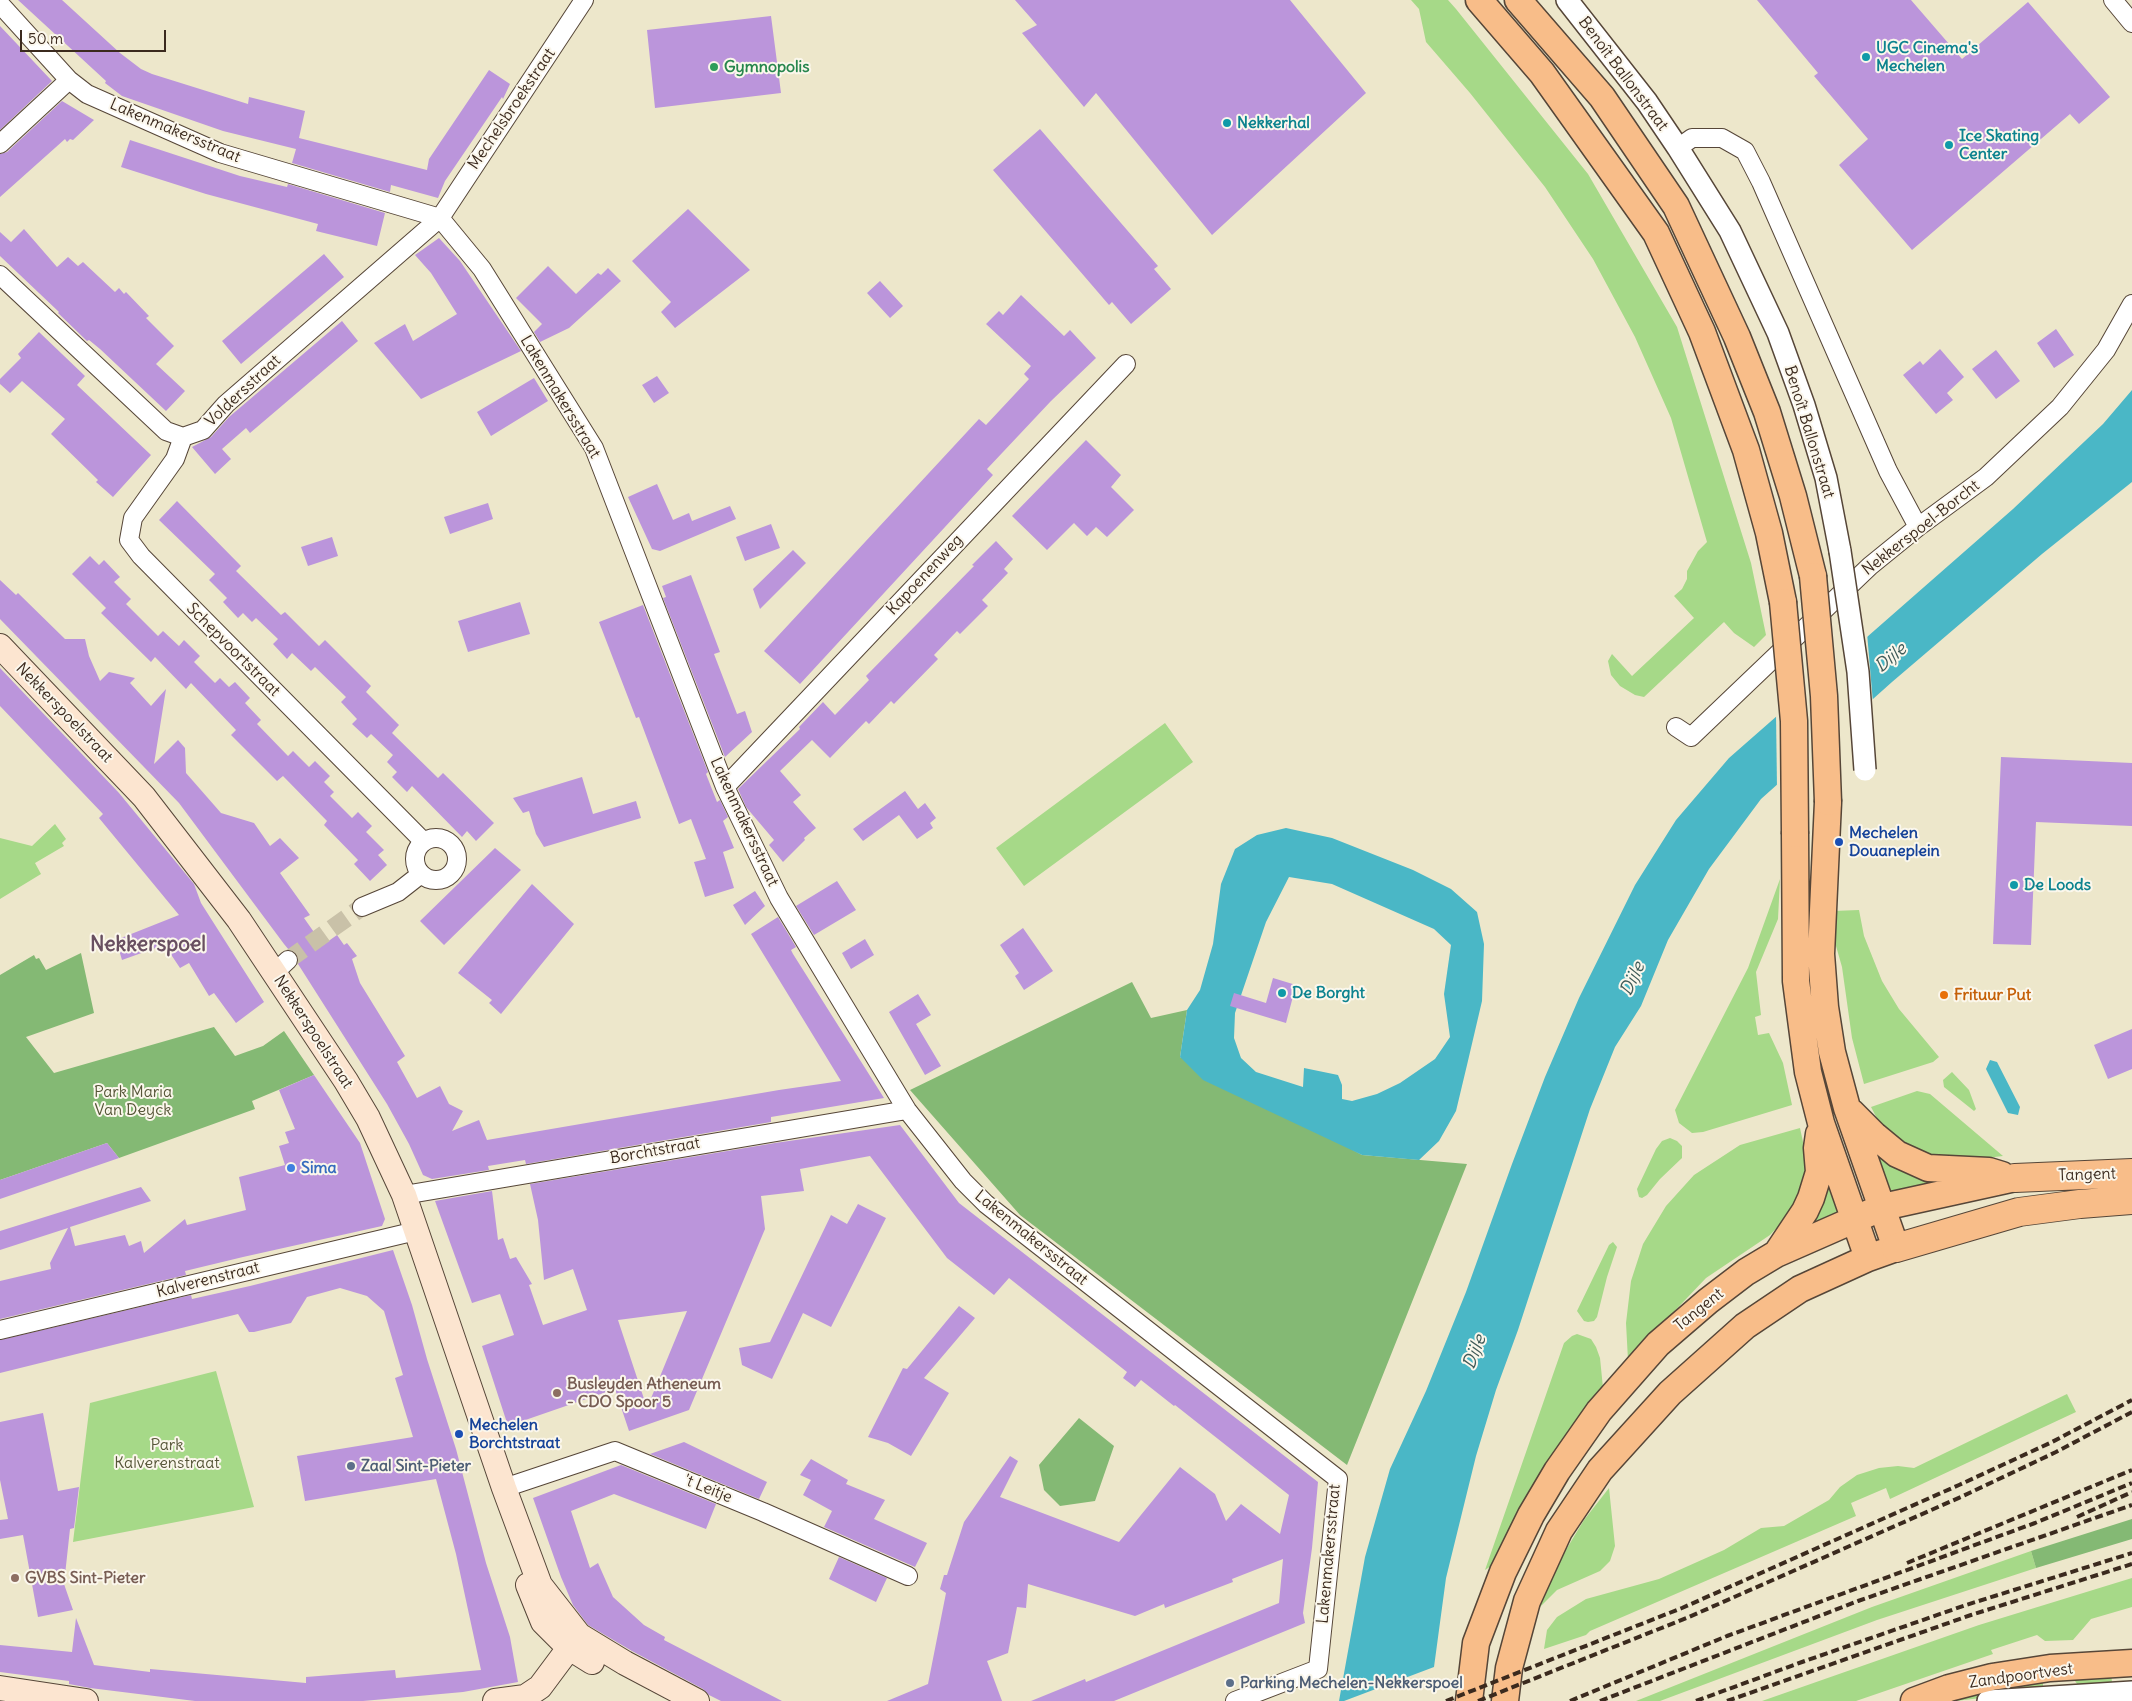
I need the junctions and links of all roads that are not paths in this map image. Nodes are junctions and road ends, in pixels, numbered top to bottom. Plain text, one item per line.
1 (584, 0) edge
2 (1479, 0) edge
3 (1518, 0) edge
4 (1567, 0) edge
5 (2113, 0) edge
6 (0, 4) edge
7 (2132, 23) edge
8 (69, 80) junction
9 (0, 144) edge
10 (1678, 148) junction
11 (440, 218) junction
12 (0, 275) edge
13 (2132, 304) edge
14 (1126, 364) dead end
15 (183, 437) junction
16 (1918, 527) junction
17 (0, 646) edge
18 (1676, 728) dead end
19 (1864, 775) dead end
20 (724, 787) junction
21 (424, 842) junction
22 (421, 874) junction
23 (362, 907) tunnel mouth
24 (1847, 1108) junction
25 (907, 1110) junction
26 (1821, 1123) junction
27 (2132, 1173) edge
28 (2015, 1178) junction
29 (404, 1195) junction
30 (2132, 1200) edge
31 (1883, 1207) junction
32 (1855, 1218) junction
33 (416, 1231) junction
34 (1896, 1248) junction
35 (1776, 1254) junction
36 (1868, 1258) junction
37 (0, 1330) edge
38 (504, 1488) junction
39 (908, 1576) dead end
40 (574, 1641) junction
41 (2132, 1663) edge
42 (2050, 1668) junction
43 (0, 1688) edge
44 (2132, 1692) edge
45 (542, 1694) edge
46 (2066, 1698) edge
47 (86, 1701) edge
48 (495, 1701) edge
49 (671, 1701) edge
50 (697, 1701) edge
51 (1235, 1701) edge
52 (1469, 1701) edge
53 (1505, 1701) edge
54 (1914, 1701) edge
55 (1988, 1701) edge

1 - 11 street, Mechelsbroekstraat
2 - 26 main road, bridge
3 - 24 main road, bridge
4 - 10 street, Benoît Ballonstraat
5 - 7 street
6 - 8 street, Lakenmakersstraat
8 - 9 street
8 - 11 street, Lakenmakersstraat
10 - 16 street, Benoît Ballonstraat
10 - 19 street, Benoît Ballonstraat, bridge
11 - 15 street, Voldersstraat
11 - 20 street, Lakenmakersstraat
12 - 15 street
13 - 16 street, Nekkerspoel-Borcht
14 - 20 street, Kapoenenweg
15 - 21 street, Schepvoortstraat
16 - 18 street, Nekkerspoel-Borcht
17 - 29 main road, Nekkerspoelstraat
20 - 25 street, Lakenmakersstraat
21 - 22 street
21 - 22 street
22 - 23 street
24 - 28 main road
24 - 31 main road
25 - 29 street, Borchtstraat
25 - 51 street, Lakenmakersstraat
26 - 32 main road
26 - 35 main road
27 - 28 highway, Tangent
28 - 31 main road, Tangent
29 - 33 main road, Nekkerspoelstraat
30 - 34 highway, Tangent
31 - 32 main road, Tangent
31 - 34 main road
32 - 35 main road, Tangent
32 - 36 main road
33 - 37 street, Kalverenstraat
33 - 38 main road, Nekkerspoelstraat
34 - 36 main road, Tangent
35 - 52 main road, Tangent
36 - 53 main road, Tangent
38 - 39 street, 't Leitje
38 - 40 main road, Nekkerspoelstraat
40 - 45 main road
40 - 49 main road, Nekkerspoelstraat
40 - 50 main road, Nekkerspoelstraat
41 - 42 main road, Zandpoortvest
42 - 46 street
42 - 54 main road, Zandpoortvest
43 - 47 main road
44 - 46 street, Zandpoortvest
45 - 48 main road
46 - 55 street, Zandpoortvest

